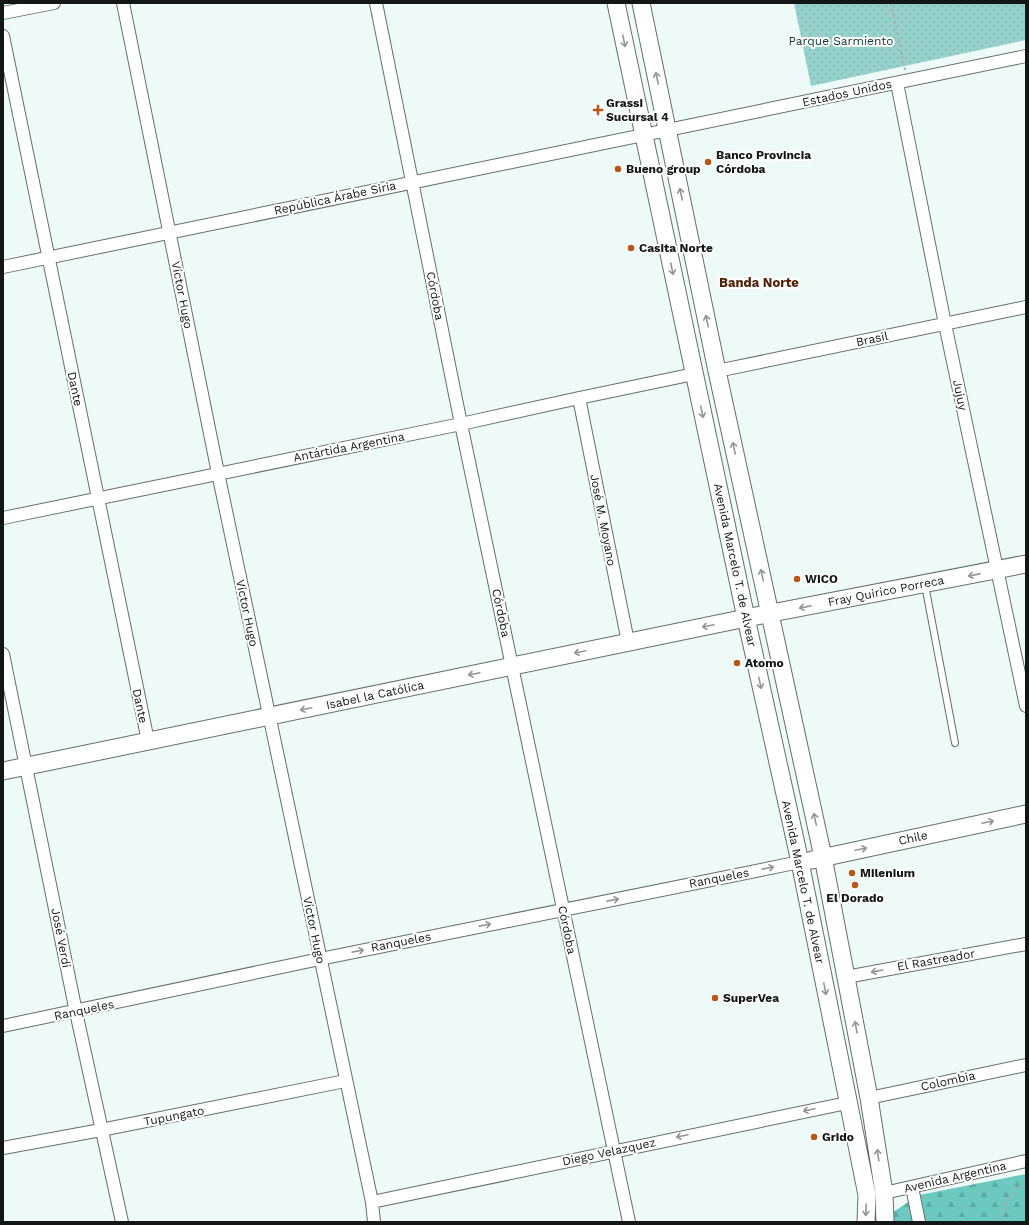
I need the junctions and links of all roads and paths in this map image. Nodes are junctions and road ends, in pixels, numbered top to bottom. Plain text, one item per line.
1 (54, 3) edge
2 (122, 3) edge
3 (376, 3) edge
4 (616, 3) edge
5 (641, 3) edge
6 (891, 3) edge
7 (3, 13) edge
8 (3, 36) edge
9 (1026, 56) edge
10 (902, 82) junction
11 (668, 130) junction
12 (644, 135) junction
13 (412, 182) junction
14 (170, 232) junction
15 (49, 258) junction
16 (3, 267) edge
17 (1026, 307) edge
18 (945, 324) junction
19 (717, 371) junction
20 (694, 374) junction
21 (579, 398) junction
22 (461, 424) junction
23 (218, 473) junction
24 (98, 498) junction
25 (3, 518) edge
26 (1026, 564) edge
27 (997, 570) junction
28 (925, 584) junction
29 (770, 613) junction
30 (746, 618) junction
31 (628, 642) junction
32 (3, 654) edge
33 (513, 666) junction
34 (1026, 706) edge
35 (269, 717) junction
36 (148, 741) junction
37 (954, 743) dead end
38 (26, 766) junction
39 (3, 771) edge
40 (1026, 814) edge
41 (823, 858) junction
42 (800, 862) junction
43 (563, 910) junction
44 (1026, 944) edge
45 (320, 958) junction
46 (846, 977) junction
47 (76, 1012) junction
48 (3, 1026) edge
49 (1026, 1064) edge
50 (345, 1081) junction
51 (869, 1098) junction
52 (847, 1102) junction
53 (101, 1130) junction
54 (3, 1148) edge
55 (613, 1151) junction
56 (1026, 1161) edge
57 (1026, 1184) edge
58 (912, 1187) junction
59 (884, 1193) junction
60 (372, 1202) junction
61 (122, 1222) edge
62 (374, 1222) edge
63 (629, 1222) edge
64 (866, 1222) edge
65 (886, 1222) edge
66 (919, 1222) edge
67 (1000, 1222) edge

1 - 7 street
2 - 14 street, Víctor Hugo
3 - 13 street, Córdoba
4 -> 12 main road, Avenida Marcelo T. de Alvear
11 -> 5 main road, Avenida Marcelo T. de Alvear
6 - 10 path
8 - 15 street, Dante
9 - 10 street, Estados Unidos
10 - 11 street, Estados Unidos
10 - 18 street, Jujuy
11 - 12 street, República Árabe Siria
19 -> 11 main road, Avenida Marcelo T. de Alvear
12 - 13 street, República Árabe Siria
12 -> 20 main road, Avenida Marcelo T. de Alvear
13 - 14 street, República Árabe Siria
13 - 22 street, Córdoba
14 - 15 street, República Árabe Siria
14 - 23 street, Víctor Hugo
15 - 16 street, República Árabe Siria
15 - 24 street, Dante
17 - 18 street, Brasil
18 - 19 street, Brasil
18 - 27 street, Jujuy
29 -> 19 main road, Avenida Marcelo T. de Alvear
20 - 21 street, Antártida Argentina
20 -> 30 main road, Avenida Marcelo T. de Alvear
21 - 22 street, Antártida Argentina
21 - 31 street, José M. Moyano
22 - 23 street, Antártida Argentina
22 - 33 street, Córdoba
23 - 24 street, Antártida Argentina
23 - 35 street, Víctor Hugo
24 - 25 street, Antártida Argentina
24 - 36 street, Dante
26 - 27 main road, Fray Quirico Porreca
27 -> 28 main road, Fray Quirico Porreca
27 - 34 street, Jujuy
28 -> 29 main road, Fray Quirico Porreca
28 - 37 lane
29 - 30 main road, Fray Quirico Porreca
41 -> 29 main road, Avenida Marcelo T. de Alvear
30 -> 31 main road, Isabel la Católica
30 -> 42 main road, Avenida Marcelo T. de Alvear
31 -> 33 main road, Isabel la Católica
32 - 38 street, José Verdi
33 -> 35 main road, Isabel la Católica
33 - 43 street, Córdoba
35 - 36 main road, Isabel la Católica
35 - 45 street, Víctor Hugo
36 - 38 main road, Isabel la Católica
38 - 39 main road, Isabel la Católica
38 - 47 street, José Verdi
41 -> 40 main road, Chile
41 - 42 main road, Chile
41 - 46 main road, Avenida Marcelo T. de Alvear
43 -> 42 street, Ranqueles
42 -> 52 main road, Avenida Marcelo T. de Alvear
45 -> 43 street, Ranqueles
43 - 55 street, Córdoba
44 -> 46 street, El Rastreador
45 - 47 street, Ranqueles
45 - 50 street, Víctor Hugo
51 -> 46 main road, Avenida Marcelo T. de Alvear
47 - 48 street, Ranqueles
47 - 53 street, José Verdi
49 - 51 street, Colombia
50 - 53 street, Tupungato
50 - 60 street, Víctor Hugo
59 -> 51 main road, Avenida Marcelo T. de Alvear
52 -> 55 street, Diego Velazquez
52 -> 64 main road, Avenida Marcelo T. de Alvear
53 - 54 street, Tupungato
53 - 61 street, José Verdi
55 - 60 street, Diego Velazquez
55 - 63 street, Córdoba
56 - 58 street, Avenida Argentina
57 - 67 path
58 - 59 street, Avenida Argentina
58 - 66 street
59 - 65 main road, Avenida Marcelo T. de Alvear
60 - 62 street, Víctor Hugo

